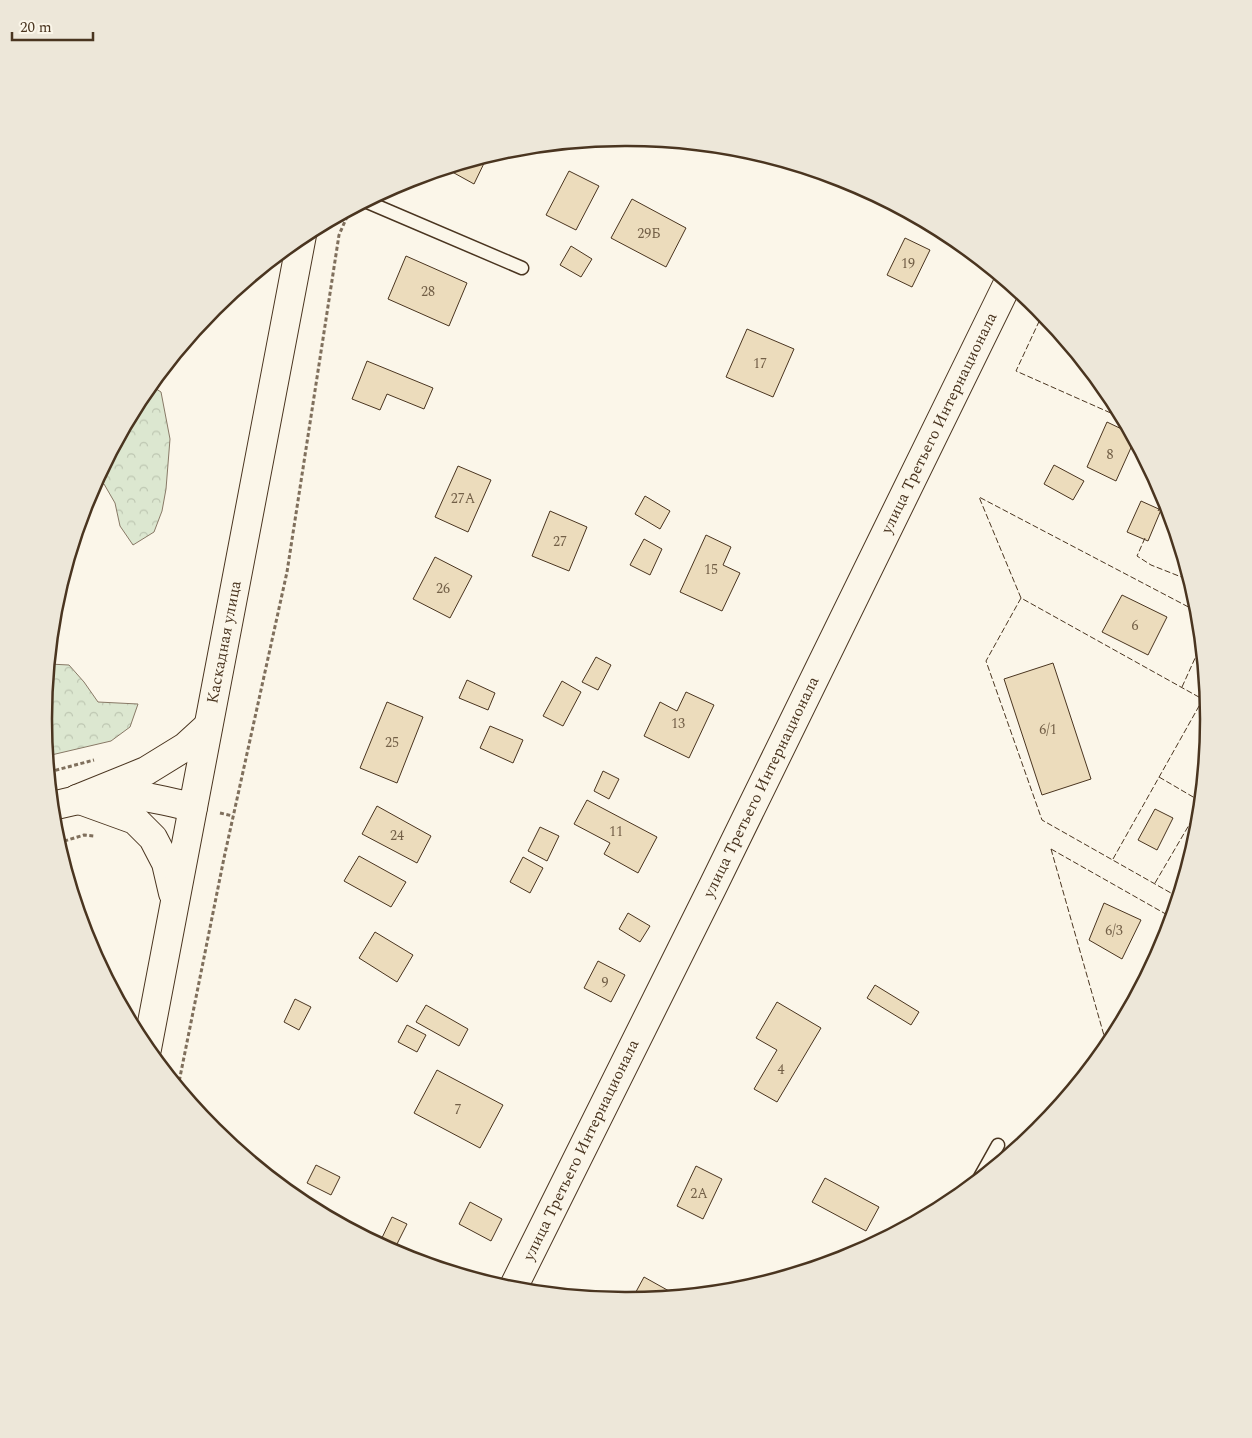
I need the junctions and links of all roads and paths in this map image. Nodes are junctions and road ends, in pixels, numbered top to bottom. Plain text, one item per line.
1 (373, 204) edge
2 (346, 218) edge
3 (300, 247) edge
4 (522, 268) dead end
5 (1005, 289) edge
6 (208, 726) junction
7 (64, 802) edge
8 (193, 807) junction
9 (103, 836) dead end
10 (66, 840) edge
11 (175, 900) junction
12 (149, 1038) edge
13 (180, 1079) edge
14 (998, 1145) dead end
15 (988, 1164) edge
16 (516, 1281) edge

1 - 4 lane
2 - 13 path
3 - 6 street, Каскадная улица
5 - 16 street, улица Третьего Интернационала
6 - 7 street
6 - 8 street, Каскадная улица
7 - 8 street
7 - 11 street
8 - 11 street, Каскадная улица
9 - 10 path
11 - 12 street, Каскадная улица
14 - 15 lane

